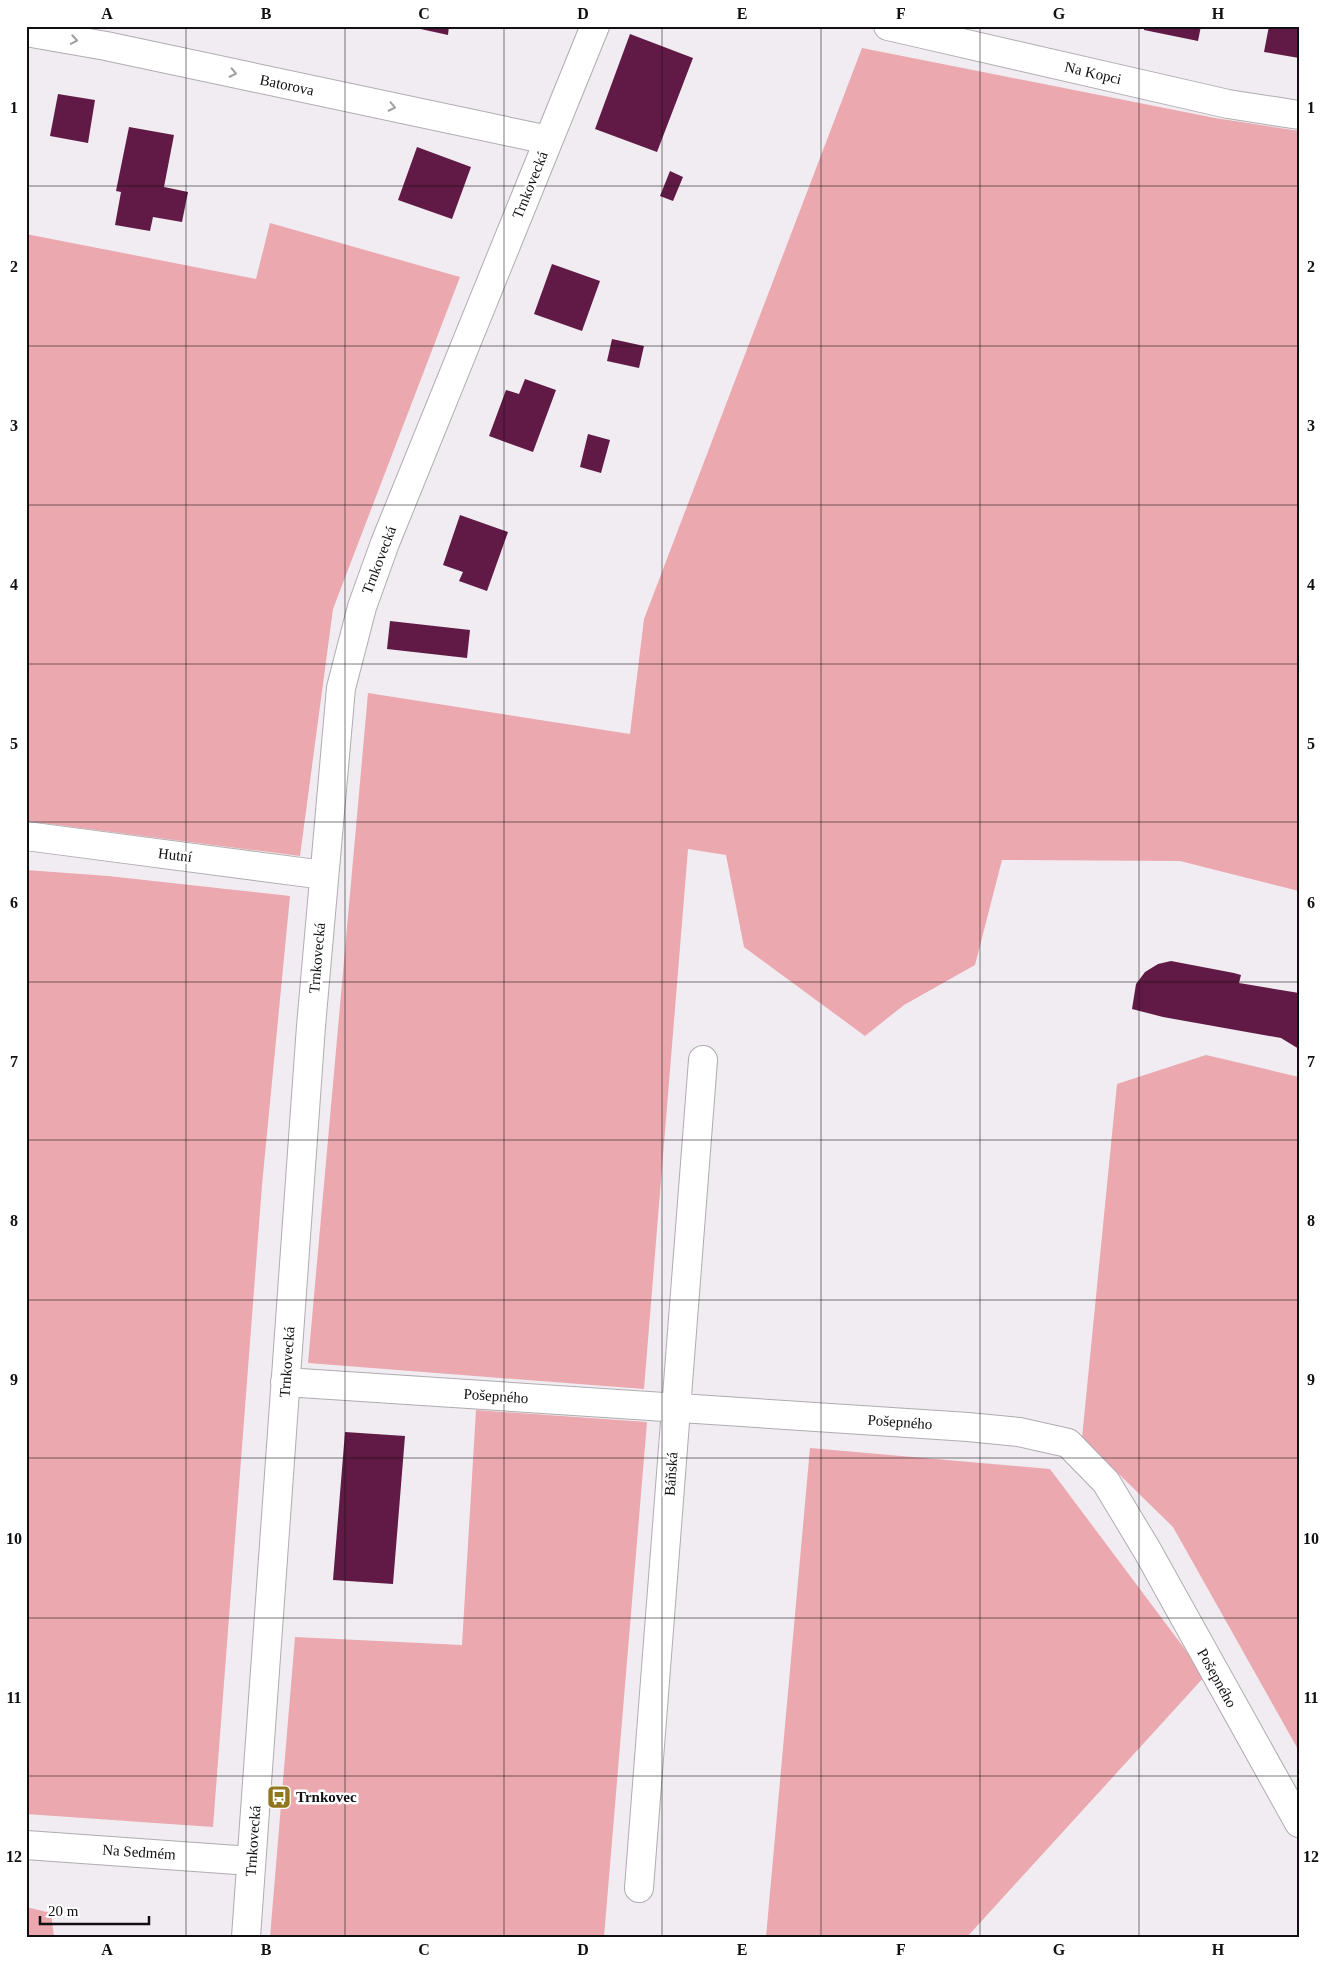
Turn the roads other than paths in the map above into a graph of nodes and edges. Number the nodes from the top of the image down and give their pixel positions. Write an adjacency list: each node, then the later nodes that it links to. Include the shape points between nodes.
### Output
1 (596, 26): 5 (street, Trnkovecká)
2 (888, 26): 4 (street, Na Kopci, via 1228,104)
3 (26, 32): 5 (street, Batorova, one-way to 5)
4 (1299, 115)
5 (548, 140): 7 (street, Trnkovecká, via 362,607 341,688)
6 (26, 836): 7 (street, Hutní)
7 (324, 874): 9 (street, Trnkovecká)
8 (702, 1060): 10 (street, Báňská)
9 (285, 1382): 10 (street, Pošepného); 13 (street, Trnkovecká)
10 (676, 1407): 11 (street, Pošepného, via 968,1426 1068,1443 1106,1482); 14 (street, Báňská)
11 (1299, 1823)
12 (26, 1845): 13 (street, Na Sedmém)
13 (251, 1861): 15 (street, Trnkovecká)
14 (639, 1888)
15 (246, 1937)

